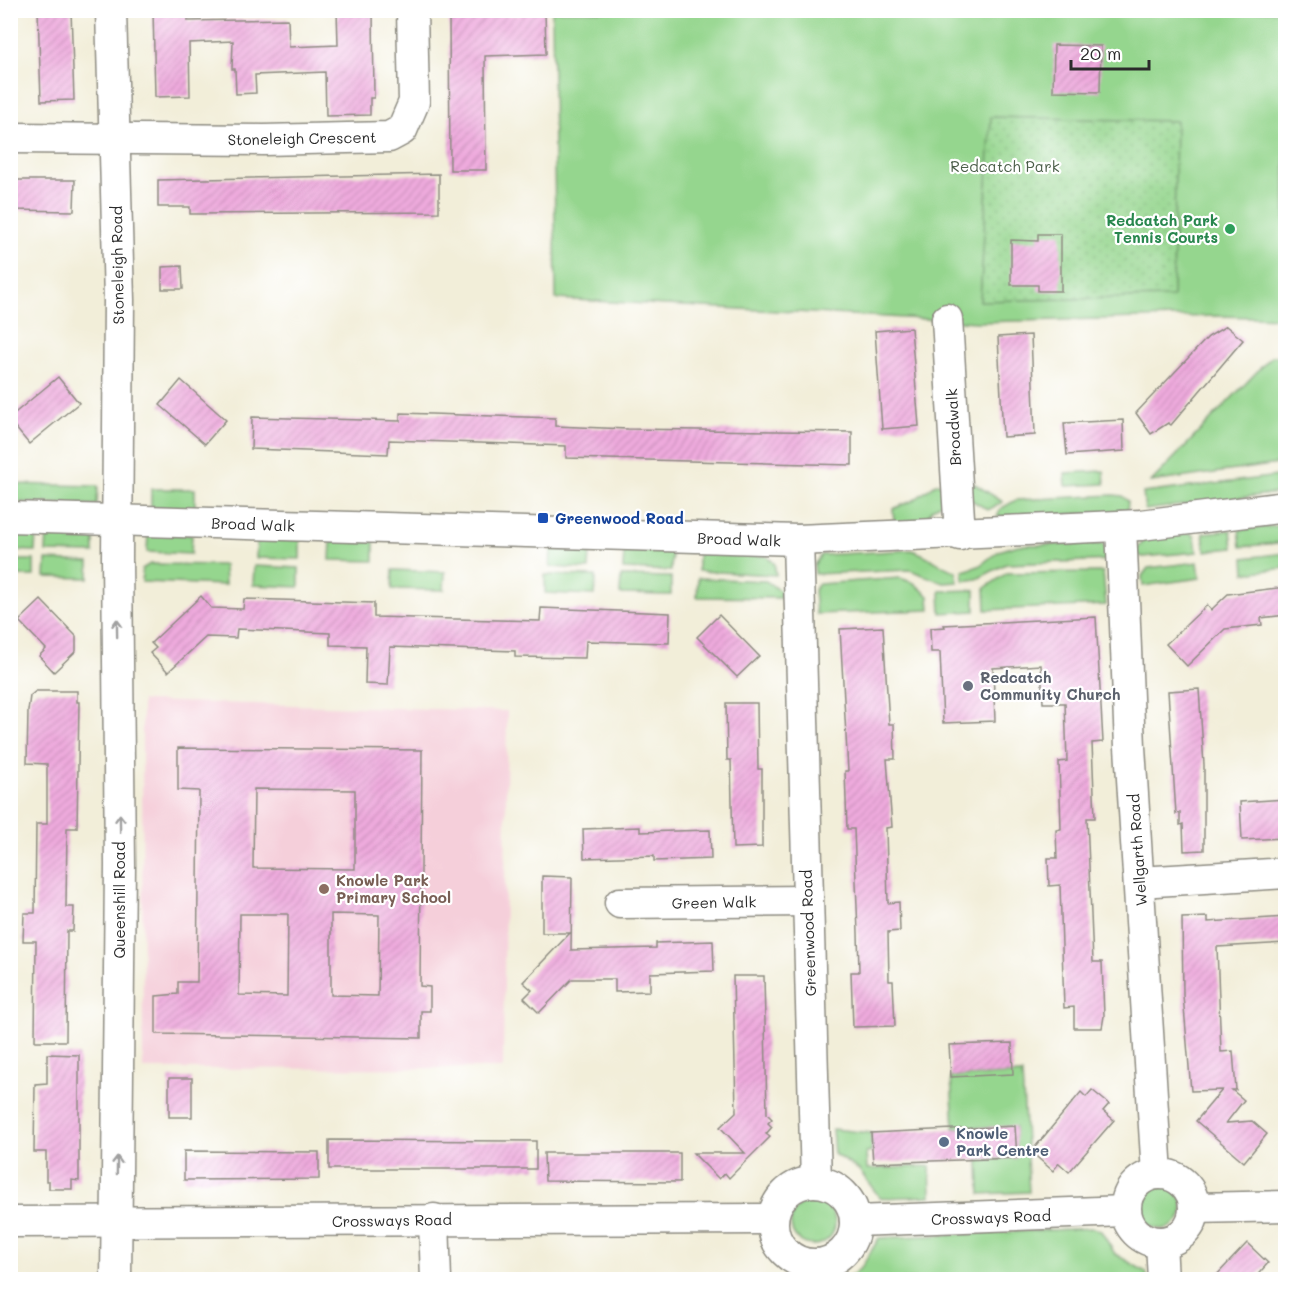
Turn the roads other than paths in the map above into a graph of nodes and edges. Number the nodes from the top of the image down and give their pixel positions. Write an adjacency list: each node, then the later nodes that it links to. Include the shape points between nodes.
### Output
1 (111, 10): 4 (street, Stoneleigh Road)
2 (412, 10): 4 (street, Stoneleigh Crescent, via 414,102 402,130 389,137)
3 (10, 138): 4 (street, Stoneleigh Crescent)
4 (114, 139): 8 (street, Stoneleigh Road, via 119,300)
5 (947, 319): 10 (street, Broadwalk)
6 (1286, 507): 9 (street, Broad Walk)
7 (10, 517): 8 (street, Broad Walk)
8 (117, 520): 11 (street, Broad Walk); 25 (street, Queenshill Road, one-way to 8, via 120,865)
9 (1120, 526): 10 (street, Broad Walk); 13 (street, Wellgarth Road)
10 (960, 535): 11 (street, Broad Walk)
11 (798, 540): 14 (street, Greenwood Road)
12 (1286, 873): 13 (street)
13 (1139, 882): 16 (street, Wellgarth Road)
14 (807, 901): 15 (street, Green Walk); 17 (street, Greenwood Road)
15 (620, 903)
16 (1157, 1174): 19 (street, via 1178,1179 1192,1197); 20 (street, via 1138,1182 1131,1190)
17 (816, 1182): 22 (street, via 792,1188 776,1207); 23 (street, via 831,1185 843,1194)
18 (1286, 1206): 19 (street)
19 (1194, 1208): 26 (street, via 1188,1228 1180,1236)
20 (1126, 1211): 23 (street, Crossways Road); 26 (street, via 1137,1233)
21 (434, 1219): 22 (street, Crossways Road); 25 (street, Crossways Road); 29 (street)
22 (773, 1219): 27 (street, via 775,1236 784,1252)
23 (855, 1221): 27 (street, via 849,1246)
24 (10, 1222): 25 (street, Crossways Road)
25 (116, 1223): 28 (street, Queenshill Road)
26 (1161, 1242): 30 (street)
27 (815, 1272)
28 (116, 1280)
29 (436, 1280)
30 (1163, 1280)

